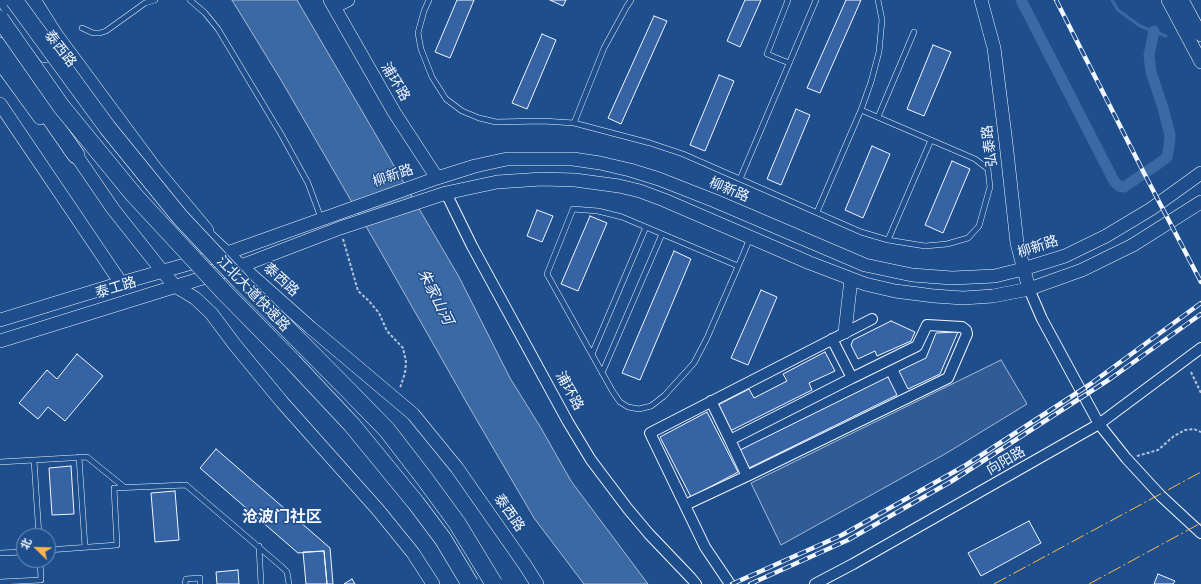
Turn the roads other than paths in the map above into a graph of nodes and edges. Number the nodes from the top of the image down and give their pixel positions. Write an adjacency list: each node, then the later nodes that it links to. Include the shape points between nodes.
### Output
1 (2, 0): 38 (main road, 泰西路, via 118,152 168,202)
2 (14, 0): 84 (highway, 江北大道快速路, bridge, via 107,127 180,217 240,282 387,430 457,523)
3 (32, 0): 38 (highway, via 54,35 154,170)
4 (155, 0): 17 (lane, via 145,3 106,31 94,33)
5 (190, 0): 36 (lane, via 218,29 308,183)
6 (348, 0): 15 (main road)
7 (429, 0): 27 (lane, via 418,33 432,77 446,99 462,111 496,122)
8 (631, 0): 27 (lane, via 604,48)
9 (788, 0): 23 (lane, via 766,54)
10 (816, 0): 23 (lane)
11 (878, 0): 25 (lane, via 882,20 879,52 872,82)
12 (981, 0): 45 (main road, 弘泰路, via 994,48 1017,243)
13 (1168, 0): 21 (main road)
14 (1182, 0): 19 (main road)
15 (332, 4): 31 (main road, 浦环路, via 375,81)
16 (0, 19): 83 (highway, 江北大道快速路, bridge, via 61,106 134,195 352,425 443,539)
17 (82, 28)
18 (914, 32): 26 (lane)
19 (1201, 36)
20 (0, 46): 29 (highway)
21 (1201, 62)
22 (0, 63): 29 (main road, via 54,136)
23 (789, 63): 32 (lane)
24 (0, 104): 48 (main road)
25 (861, 110): 26 (lane); 35 (lane)
26 (878, 117): 28 (lane)
27 (574, 123): 32 (lane, via 683,154)
28 (931, 140): 41 (lane); 41 (lane, via 975,160 988,169 990,187 979,226 968,238 947,244 925,246)
29 (76, 156): 46 (main road, via 113,209)
30 (1201, 173): 45 (main road, 柳新路, via 1151,209 1106,236 1065,256)
31 (437, 178): 36 (main road, 柳新路); 45 (main road, 柳新路, via 475,166 507,160 573,160 600,163 659,179 865,265 952,278 996,276)
32 (740, 179): 35 (lane)
33 (446, 193): 40 (main road, via 497,182 542,179 595,182 619,186 664,200); 43 (main road, via 340,228); 86 (street, 浦环路, via 472,246 591,460 649,534)
34 (1201, 202): 50 (main road, via 1133,245 1082,270)
35 (818, 212): 41 (lane, via 861,232)
36 (321, 218): 42 (main road, 柳新路)
37 (646, 227): 39 (lane); 57 (lane); 57 (lane, via 622,217 573,209 547,274)
38 (205, 231): 42 (main road, 泰西路)
39 (662, 234): 44 (lane); 58 (lane)
40 (750, 237): 44 (lane); 47 (main road)
41 (888, 240)
42 (227, 252): 43 (main road, 泰西路); 46 (main road, 泰工路)
43 (241, 266): 49 (main road, 泰工路); 85 (main road, 泰西路, via 413,414 457,468)
44 (738, 266): 58 (lane, via 694,363 664,396 651,406 639,409 628,407 620,402)
45 (1023, 269): 50 (main road, 弘泰路)
46 (163, 272): 48 (main road, 泰工路); 49 (main road)
47 (852, 279): 50 (main road, via 895,291 963,298 993,296); 53 (main road)
48 (122, 283): 49 (main road); 52 (main road, 泰工路)
49 (175, 286): 55 (main road, 泰工路); 82 (main road, via 195,298 211,313 282,402 379,511)
50 (1029, 289): 61 (street, via 1042,319)
51 (872, 318): 53 (street)
52 (0, 320)
53 (845, 332): 54 (street)
54 (832, 339): 59 (street); 60 (street)
55 (0, 341)
56 (1201, 348): 61 (street, 向阳路)
57 (592, 354): 58 (lane)
58 (602, 373)
59 (852, 378): 62 (street); 66 (street, via 917,346 927,325 962,327 966,330 967,334 948,378)
60 (711, 402): 62 (street); 68 (street, via 650,433)
61 (1099, 424): 70 (street, via 1160,496); 88 (street, 向阳路)
62 (730, 440): 66 (street)
63 (79, 457): 64 (lane); 67 (lane, via 87,456); 72 (lane)
64 (34, 460): 65 (lane); 69 (lane)
65 (0, 462)
66 (747, 476): 68 (street)
67 (124, 487): 71 (lane, via 186,485); 72 (lane, via 114,488 117,545)
68 (685, 505): 87 (street, via 705,547)
69 (38, 528)
70 (1201, 533)
71 (259, 546): 80 (lane); 81 (lane, via 287,572)
72 (85, 547): 73 (lane)
73 (56, 549)
74 (16, 552): 75 (lane)
75 (0, 553)
76 (40, 568): 77 (lane, via 41,580)
77 (0, 582)
78 (185, 584): 79 (lane, via 186,579 200,578)
79 (200, 584)
80 (261, 584)
81 (289, 584)
82 (433, 584)
83 (470, 584)
84 (494, 584)
85 (537, 584)
86 (696, 584)
87 (730, 584)
88 (816, 584)

